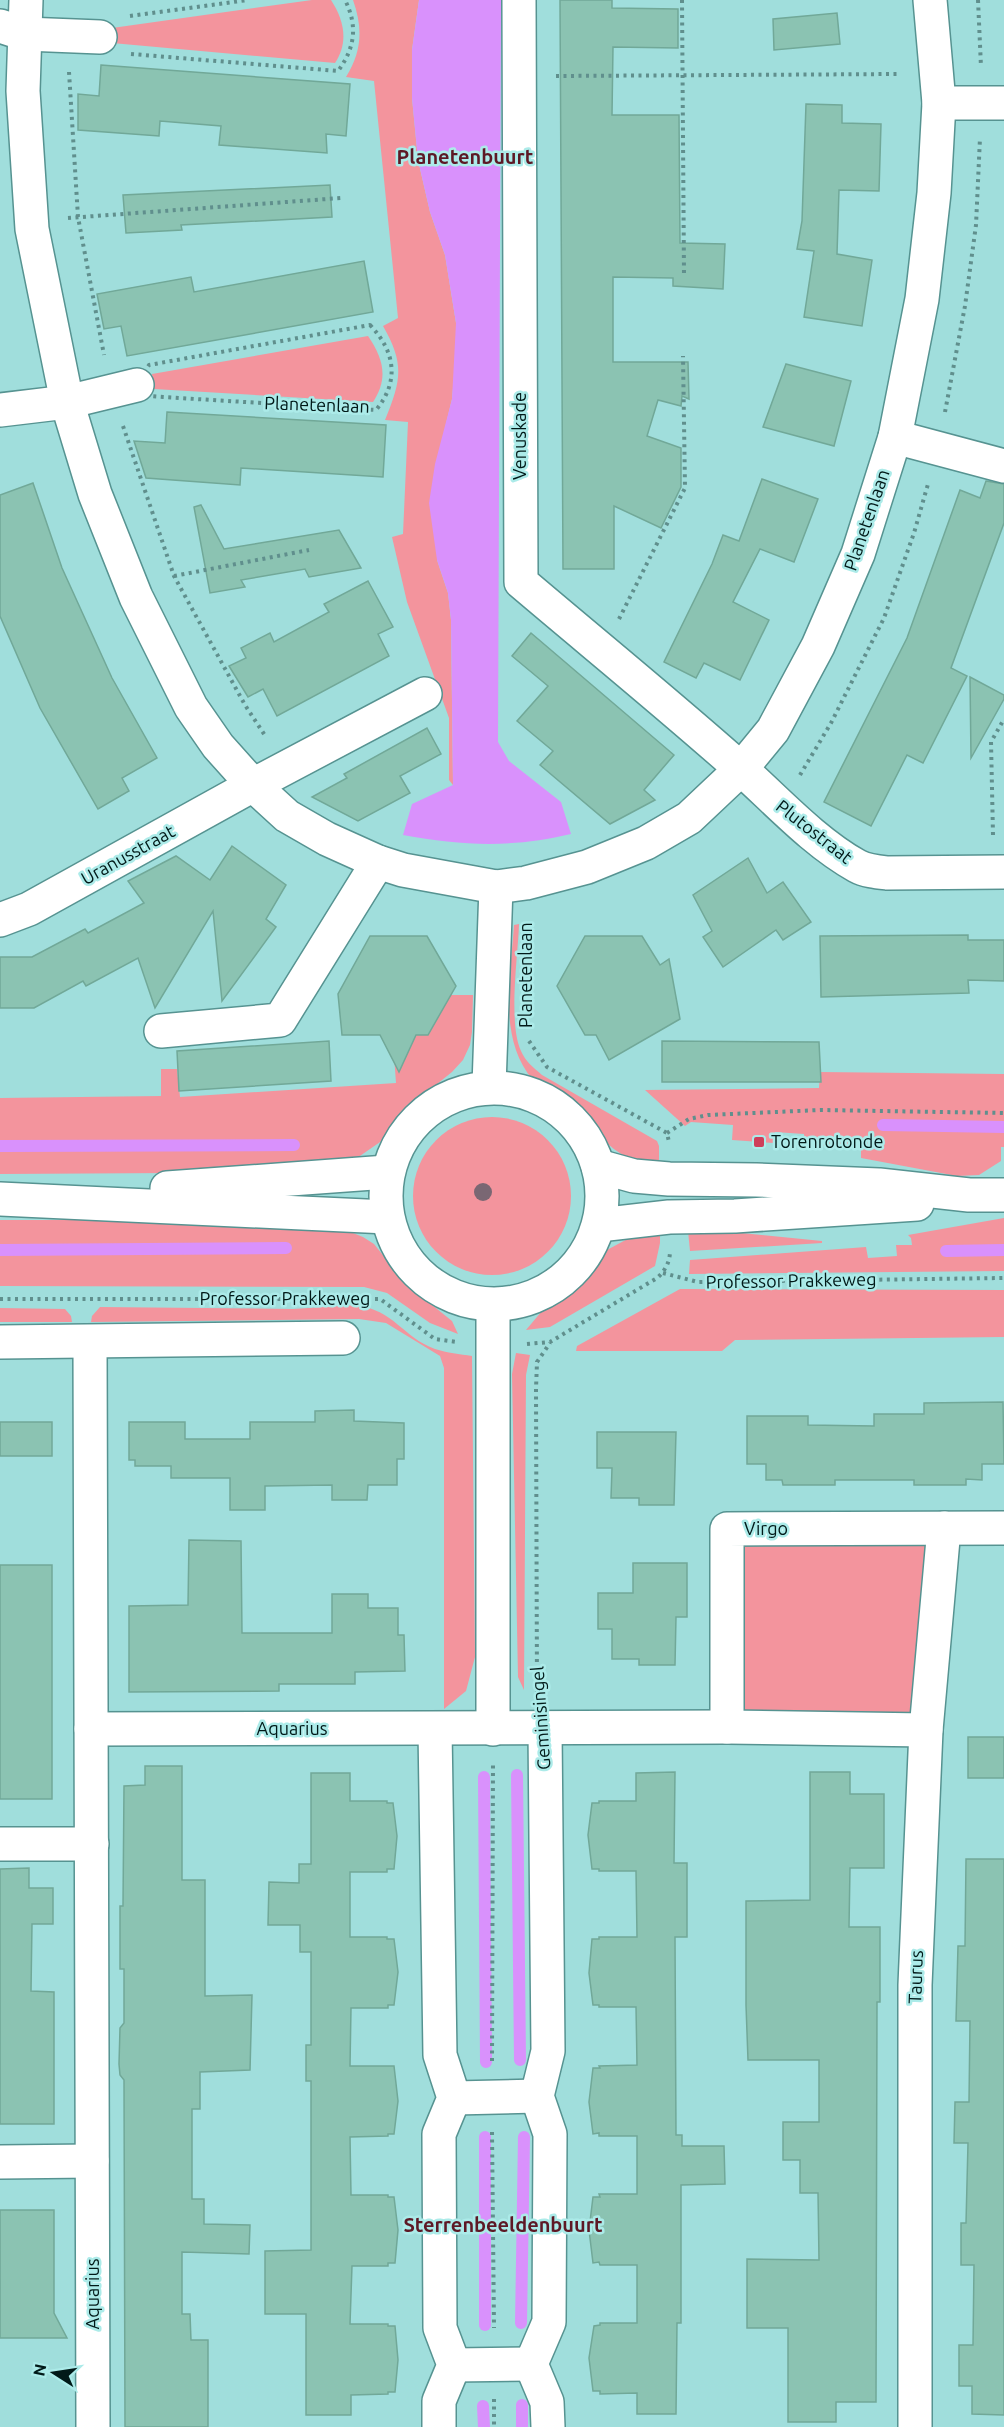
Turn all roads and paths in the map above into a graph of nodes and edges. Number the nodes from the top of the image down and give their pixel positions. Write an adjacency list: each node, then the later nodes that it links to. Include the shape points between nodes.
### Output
1 (26, 0): 7 (street, Planetenlaan)
2 (248, 0): 8 (path, via 112,19)
3 (345, 0): 8 (path, via 353,31 350,55 338,71 109,52)
4 (519, 0): 10 (street, Venuskade)
5 (682, 0): 9 (path)
6 (930, 0): 11 (street, Planetenlaan)
7 (12, 30): 8 (street); 14 (street, Planetenlaan, via 23,91)
8 (100, 37)
9 (682, 75): 10 (path); 11 (path); 15 (path)
10 (519, 77): 24 (street, Venuskade, via 521,582)
11 (938, 88): 12 (street); 20 (street, Planetenlaan, via 934,193 922,299)
12 (1004, 103)
13 (341, 198): 14 (path)
14 (32, 221): 18 (street, Planetenlaan)
15 (684, 274)
16 (683, 356): 24 (path, via 685,488)
17 (137, 385): 17 (path, Planetenlaan, via 149,365 370,325 388,353 392,376 387,396 376,410 150,396); 18 (street)
18 (67, 402): 19 (street); 28 (street, Planetenlaan, via 95,494 136,597 191,707 218,746)
19 (0, 410)
20 (895, 437): 21 (street); 27 (street, Planetenlaan, via 858,554 818,646 773,730)
21 (1004, 466)
22 (309, 550): 23 (path)
23 (174, 576)
24 (602, 652): 27 (street, Venuskade)
25 (425, 694): 28 (street)
26 (1004, 719): 30 (path, via 991,742)
27 (741, 769): 30 (street, Plutostraat, via 780,806 858,866 888,873); 31 (street, Planetenlaan, via 689,818 646,843 587,867)
28 (253, 785): 29 (street, Planetenlaan, via 287,816); 32 (street, Uranusstraat, via 29,909)
29 (378, 862): 31 (street, Planetenlaan); 33 (street, via 280,1020)
30 (999, 872)
31 (496, 887): 35 (street, Planetenlaan)
32 (0, 920)
33 (161, 1031)
34 (525, 1035): 36 (path, Planetenlaan, via 547,1066 667,1133 689,1119 708,1115 820,1110)
35 (489, 1086): 37 (street, via 531,1093 562,1110 586,1138); 38 (street, via 460,1093 430,1107 401,1137)
36 (1004, 1113)
37 (598, 1166): 39 (street, via 634,1176 669,1179 879,1185); 43 (street)
38 (387, 1172): 41 (street); 42 (street)
39 (969, 1195): 40 (street); 43 (street, via 904,1207 669,1217)
40 (1004, 1195)
41 (14, 1199): 42 (street)
42 (387, 1217): 46 (street, via 401,1252 418,1275 446,1295 471,1305)
43 (599, 1225): 46 (street, via 586,1254 562,1284 531,1299)
44 (1004, 1278): 50 (path, Professor Prakkeweg, via 698,1282 663,1273)
45 (0, 1299): 51 (path, Professor Prakkeweg, via 380,1299 435,1339)
46 (493, 1306): 51 (street)
47 (343, 1338): 49 (street)
48 (0, 1342): 49 (street)
49 (90, 1342): 55 (street, Aquarius)
50 (550, 1342): 51 (path, Professor Prakkeweg); 58 (path, Geminisingel, via 537,1362 536,1389 537,1701)
51 (492, 1343): 57 (street)
52 (944, 1528): 53 (street, Virgo); 54 (street, Virgo, via 727,1529); 59 (street, Taurus)
53 (1004, 1528)
54 (727, 1727): 58 (street); 59 (street)
55 (91, 1729): 56 (street, Aquarius); 61 (street, Aquarius)
56 (435, 1729): 57 (street, Aquarius); 63 (street, via 440,2055)
57 (493, 1729): 58 (street)
58 (545, 1729): 62 (street, Geminisingel, via 548,2051)
59 (926, 1730): 71 (street, Taurus, via 915,1985)
60 (0, 1844): 61 (street)
61 (92, 1844): 64 (street, Aquarius)
62 (537, 2096): 63 (street); 66 (street, via 550,2134 549,2322)
63 (454, 2098): 67 (street, via 439,2134 440,2328)
64 (92, 2161): 65 (street); 68 (street, Aquarius)
65 (0, 2162)
66 (531, 2364): 67 (street); 70 (street, via 548,2402)
67 (454, 2365): 69 (street, via 439,2402)
68 (93, 2427)
69 (439, 2427)
70 (548, 2427)
71 (915, 2427)

